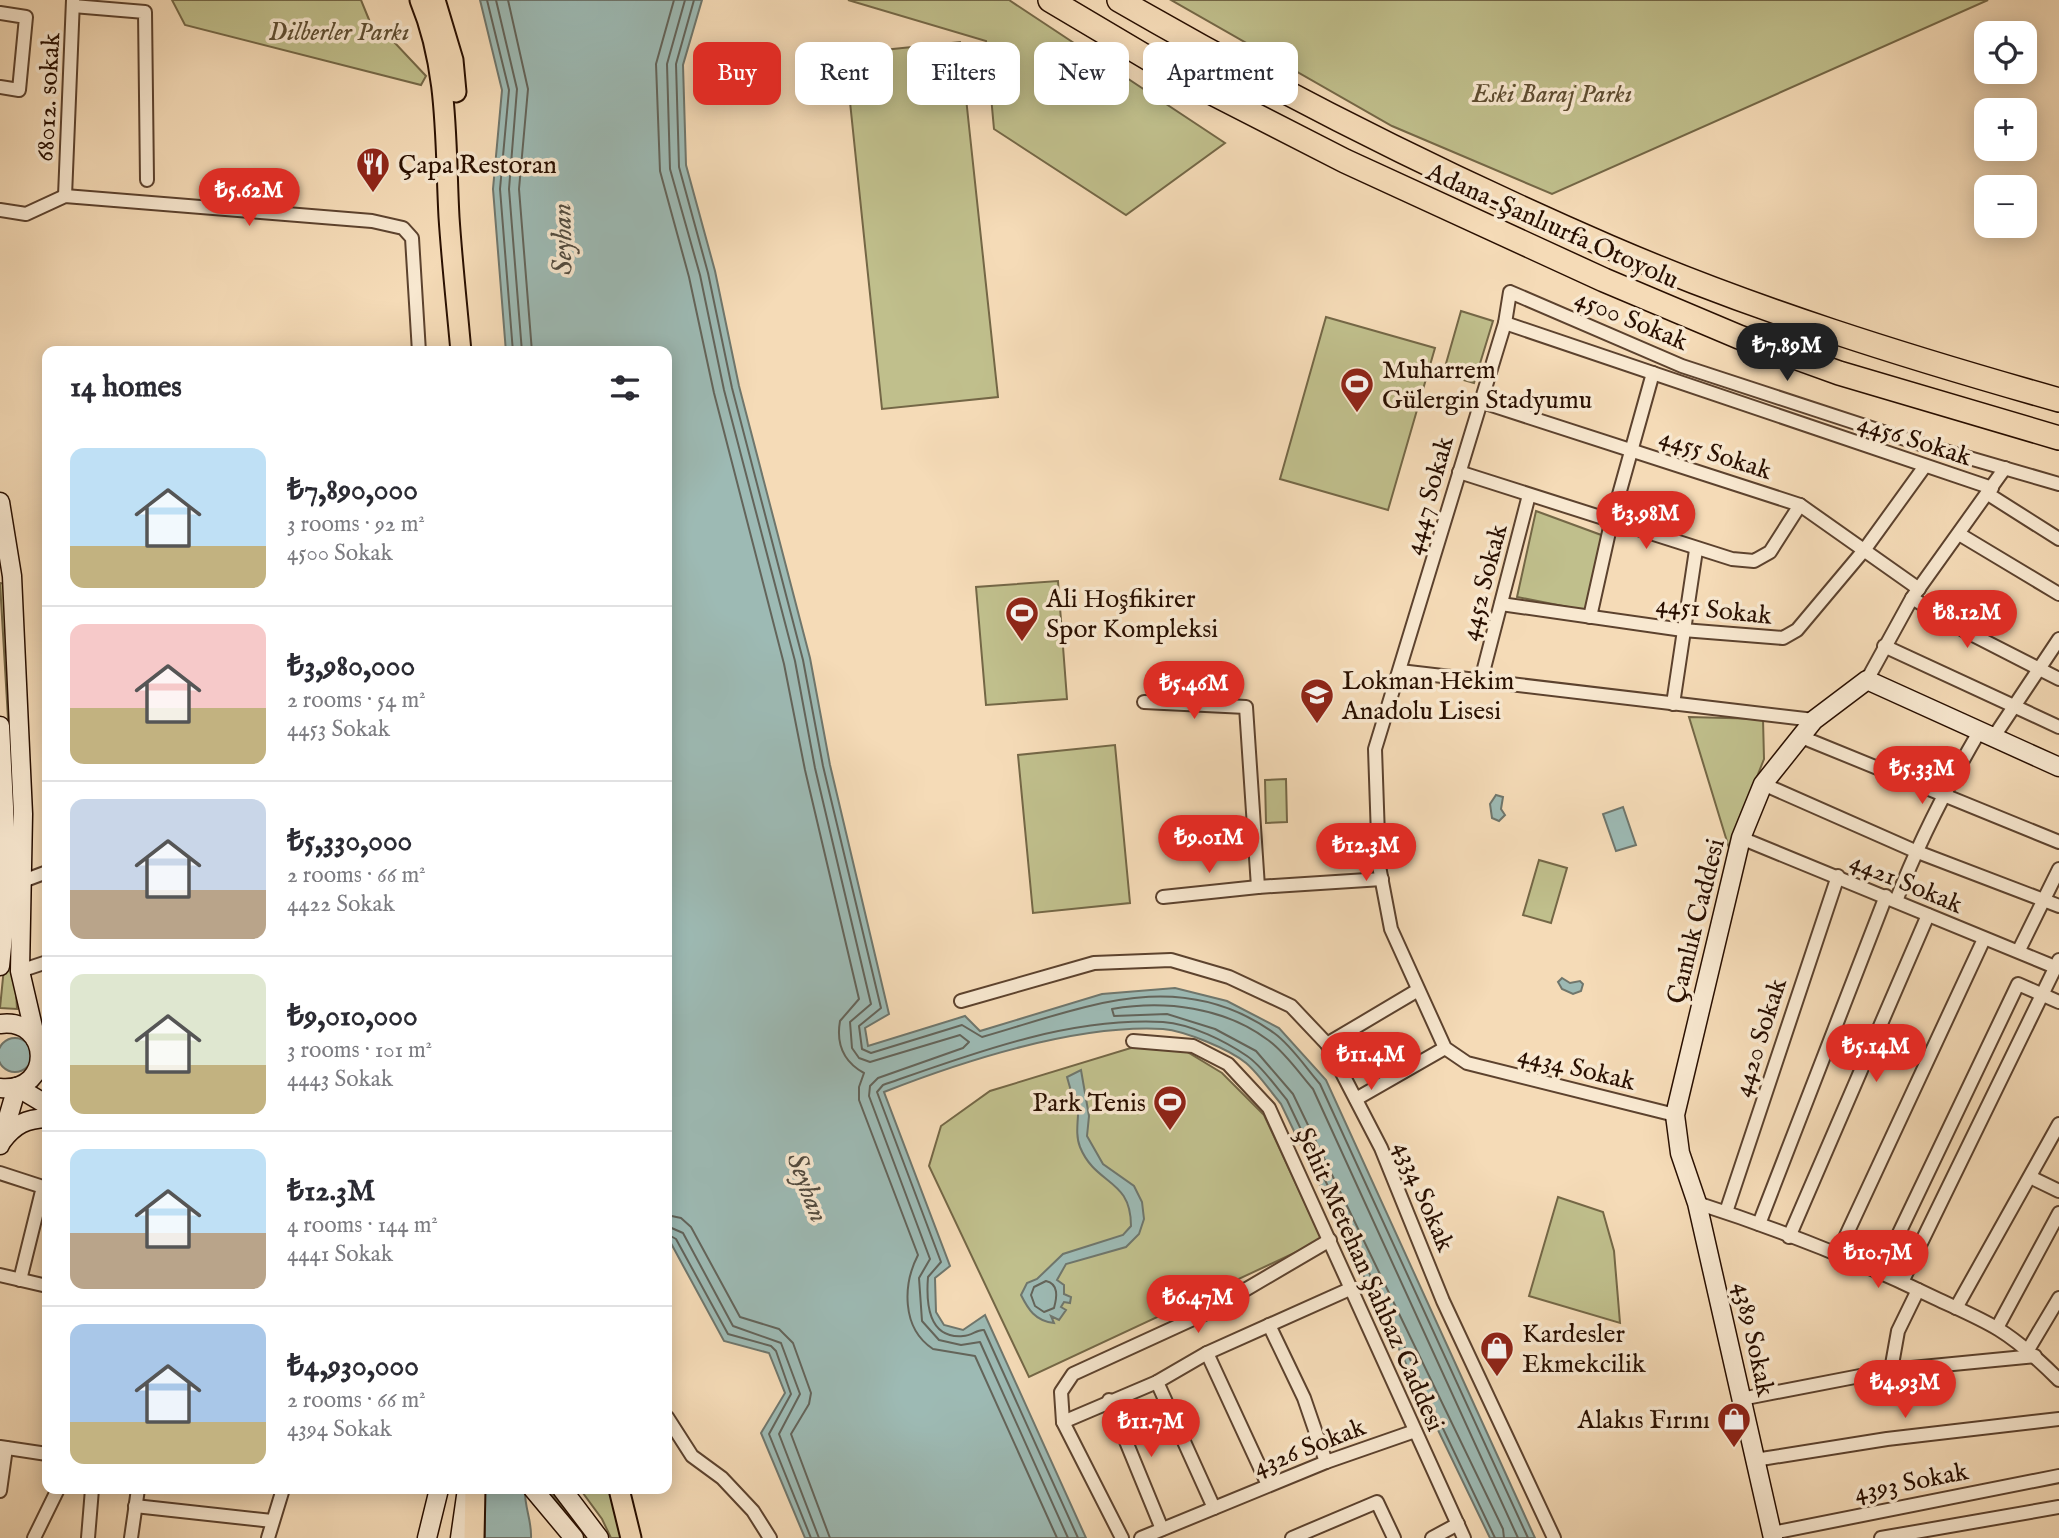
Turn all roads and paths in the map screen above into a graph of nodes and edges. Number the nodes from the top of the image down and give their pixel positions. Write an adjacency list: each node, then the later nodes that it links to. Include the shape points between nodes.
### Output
1 (420, 0): 14 (main road, via 440,64 445,104)
2 (435, 0): 15 (main road, via 453,60)
3 (1050, 0): 19 (highway, Adana-Şanlıurfa Otoyolu, via 1173,73 1357,167 1604,280 1839,373)
4 (1119, 0): 17 (highway, Adana-Şanlıurfa Otoyolu, via 1355,130 1611,247 1847,336)
5 (74, 3): 8 (street, via 145,12); 9 (street, 68012. sokak)
6 (0, 13): 7 (street, via 26,17 19,90)
7 (0, 87)
8 (147, 180)
9 (65, 196): 10 (street, via 26,214); 13 (street, via 372,221 403,228 412,239)
10 (0, 210)
11 (1510, 292): 12 (street, 4447 Sokak); 22 (street, 4500 Sokak, via 1682,366)
12 (1505, 323): 16 (street, 4456 Sokak); 18 (street, 4447 Sokak)
13 (419, 346)
14 (460, 346)
15 (472, 346)
16 (1653, 373): 20 (street); 21 (street, 4456 Sokak)
17 (2059, 400)
18 (1479, 401): 20 (street, 4455 Sokak); 23 (street, 4447 Sokak)
19 (2059, 438)
20 (1633, 450): 28 (street, 4455 Sokak); 29 (street)
21 (1925, 466): 25 (street, 4456 Sokak); 32 (street, 4451 Sokak)
22 (2005, 468): 24 (street, 4500 Sokak); 25 (street, Çamlık Caddesi)
23 (1459, 472): 26 (street); 43 (street, 4447 Sokak)
24 (2059, 484)
25 (1990, 491): 30 (street, Çamlık Caddesi); 31 (street, 4456 Sokak)
26 (1529, 495): 29 (street); 37 (street, 4452 Sokak)
27 (0, 502): 34 (main road)
28 (1800, 505): 32 (street, 4455 Sokak); 33 (street, via 1770,552 1754,561)
29 (1611, 523): 33 (street); 38 (street)
30 (1959, 534): 35 (street, Çamlık Caddesi); 36 (street)
31 (2059, 539)
32 (1865, 549): 35 (street, 4455 Sokak); 39 (street, 4451 Sokak, via 1797,630 1783,638)
33 (1696, 550): 39 (street)
34 (6, 576): 66 (main road, via 23,814)
35 (1916, 594): 41 (street, Çamlık Caddesi); 42 (street, 4455 Sokak, via 1965,631)
36 (2059, 594)
37 (1501, 604): 38 (street, 4451 Sokak); 45 (street, 4452 Sokak)
38 (1590, 617): 39 (street, 4451 Sokak)
39 (1683, 630): 48 (street)
40 (2059, 639): 42 (street)
41 (1884, 646): 46 (street, Çamlık Caddesi); 49 (street)
42 (2040, 668): 44 (street, 4455 Sokak); 49 (street)
43 (1400, 671): 45 (street); 65 (street, 4447 Sokak, via 1375,749)
44 (2059, 679)
45 (1481, 680): 48 (street)
46 (1867, 680): 50 (main road, Çamlık Caddesi); 53 (main road)
47 (1144, 702): 67 (street, via 1246,707)
48 (1673, 704): 50 (street)
49 (2015, 705): 52 (street); 53 (street)
50 (1814, 720): 54 (main road, Çamlık Caddesi)
51 (0, 726): 58 (main road)
52 (2059, 727)
53 (1986, 735): 55 (main road); 57 (street)
54 (1799, 736): 56 (main road, Çamlık Caddesi); 57 (street)
55 (2059, 767)
56 (1763, 784): 59 (main road, Çamlık Caddesi); 61 (street)
57 (1942, 796): 60 (street); 61 (street)
58 (4, 836): 66 (main road)
59 (1741, 838): 64 (street, 4421 Sokak); 91 (main road, Çamlık Caddesi)
60 (2059, 842)
61 (1915, 851): 69 (street); 70 (street)
62 (2059, 869): 70 (street)
63 (42, 874): 66 (street)
64 (1838, 876): 69 (street, 4421 Sokak); 102 (street, 4420 Sokak)
65 (1382, 879): 67 (street); 79 (street, 4447 Sokak, via 1391,929)
66 (15, 884): 75 (main road); 78 (main road)
67 (1258, 887): 68 (street)
68 (1163, 897)
69 (1891, 898): 72 (street, 4421 Sokak); 104 (street)
70 (2045, 898): 71 (street); 74 (street)
71 (2059, 906)
72 (1928, 915): 73 (street, 4421 Sokak); 105 (street)
73 (1984, 939): 74 (street, 4421 Sokak); 107 (street)
74 (2019, 950): 77 (street, 4421 Sokak)
75 (1, 955)
76 (42, 964): 78 (street)
77 (2057, 964): 80 (street)
78 (20, 971): 86 (main road)
79 (1418, 990): 85 (street); 87 (street, 4447 Sokak)
80 (2042, 995): 82 (street); 108 (street, via 2018,984); 111 (street)
81 (961, 1002): 85 (street, 4334 Sokak, via 1094,963 1171,960 1229,977 1291,1006)
82 (2059, 1002)
83 (0, 1024): 86 (main road, via 19,1025)
84 (1133, 1041): 106 (street, Şehit Metehan Şahbaz Caddesi, via 1193,1046 1228,1064 1269,1108)
85 (1327, 1044): 89 (street, 4334 Sokak)
86 (42, 1046): 88 (main road, via 36,1073)
87 (1445, 1048): 89 (street); 91 (street, 4434 Sokak, via 1467,1063)
88 (8, 1088): 90 (main road); 94 (main road)
89 (1356, 1099): 171 (street, 4334 Sokak)
90 (42, 1103)
91 (1675, 1115): 95 (main road, Çamlık Caddesi)
92 (42, 1118): 94 (main road, via 26,1120)
93 (2059, 1124): 97 (street)
94 (0, 1145)
95 (1680, 1153): 101 (main road, 4389 Sokak)
96 (0, 1173): 98 (street)
97 (2030, 1177): 100 (street); 116 (street)
98 (42, 1187)
99 (42, 1191): 110 (street)
100 (2059, 1191)
101 (1697, 1203): 102 (street); 124 (main road, 4389 Sokak)
102 (1726, 1212): 104 (street)
103 (2059, 1213): 118 (street)
104 (1759, 1224): 105 (street)
105 (1790, 1237): 107 (street)
106 (1330, 1240): 113 (street, Şehit Metehan Şahbaz Caddesi); 127 (street, via 1204,1314 1073,1374 1062,1392)
107 (1837, 1255): 108 (street)
108 (1880, 1273): 111 (street)
109 (0, 1275): 110 (street)
110 (20, 1280): 112 (street)
111 (1902, 1282): 114 (street)
112 (42, 1285)
113 (1352, 1288): 117 (street); 129 (street, Şehit Metehan Şahbaz Caddesi)
114 (1918, 1290): 116 (street); 121 (street, via 1898,1331)
115 (2059, 1298): 120 (street)
116 (1956, 1308): 118 (street)
117 (1269, 1325): 119 (street); 133 (street, via 1304,1398)
118 (1997, 1328): 120 (street)
119 (1207, 1353): 123 (street); 135 (street)
120 (2031, 1353): 121 (street); 122 (street)
121 (1891, 1370): 124 (street)
122 (2059, 1380)
123 (1157, 1382): 125 (street); 149 (street)
124 (1741, 1399): 132 (main road, 4389 Sokak)
125 (1109, 1400): 127 (street); 152 (street)
126 (2059, 1419): 132 (street)
127 (1063, 1422): 165 (street)
128 (672, 1425): 164 (street, via 692,1456 722,1478)
129 (1415, 1431): 133 (street, 4326 Sokak); 151 (street, Şehit Metehan Şahbaz Caddesi)
130 (3, 1448): 131 (street); 136 (street)
131 (42, 1453)
132 (1755, 1460): 153 (main road, 4389 Sokak)
133 (1326, 1462): 135 (street, 4326 Sokak)
134 (2059, 1476): 153 (street, 4393 Sokak)
135 (1268, 1485): 149 (street, 4326 Sokak)
136 (0, 1491)
137 (56, 1494): 154 (street)
138 (92, 1494): 155 (street)
139 (137, 1494): 147 (street)
140 (281, 1494): 150 (street)
141 (438, 1494): 158 (main road)
142 (466, 1494): 159 (main road)
143 (475, 1494): 160 (main road)
144 (537, 1494): 161 (main road)
145 (566, 1494): 162 (main road)
146 (620, 1494): 163 (main road)
147 (135, 1506): 150 (street); 156 (street)
148 (2059, 1507): 172 (street)
149 (1214, 1508): 152 (street, 4326 Sokak)
150 (272, 1521): 157 (street)
151 (1458, 1524): 169 (street); 170 (street, Şehit Metehan Şahbaz Caddesi)
152 (1162, 1530): 166 (street, 4326 Sokak)
153 (1773, 1536)
154 (34, 1538)
155 (88, 1538)
156 (131, 1538)
157 (268, 1538)
158 (427, 1538)
159 (460, 1538)
160 (474, 1538)
161 (574, 1538)
162 (598, 1538)
163 (631, 1538)
164 (770, 1538)
165 (1122, 1538)
166 (1141, 1538)
167 (1292, 1538): 168 (street, via 1377,1502)
168 (1394, 1538)
169 (1432, 1538)
170 (1464, 1538)
171 (1554, 1538)
172 (1881, 1538)

